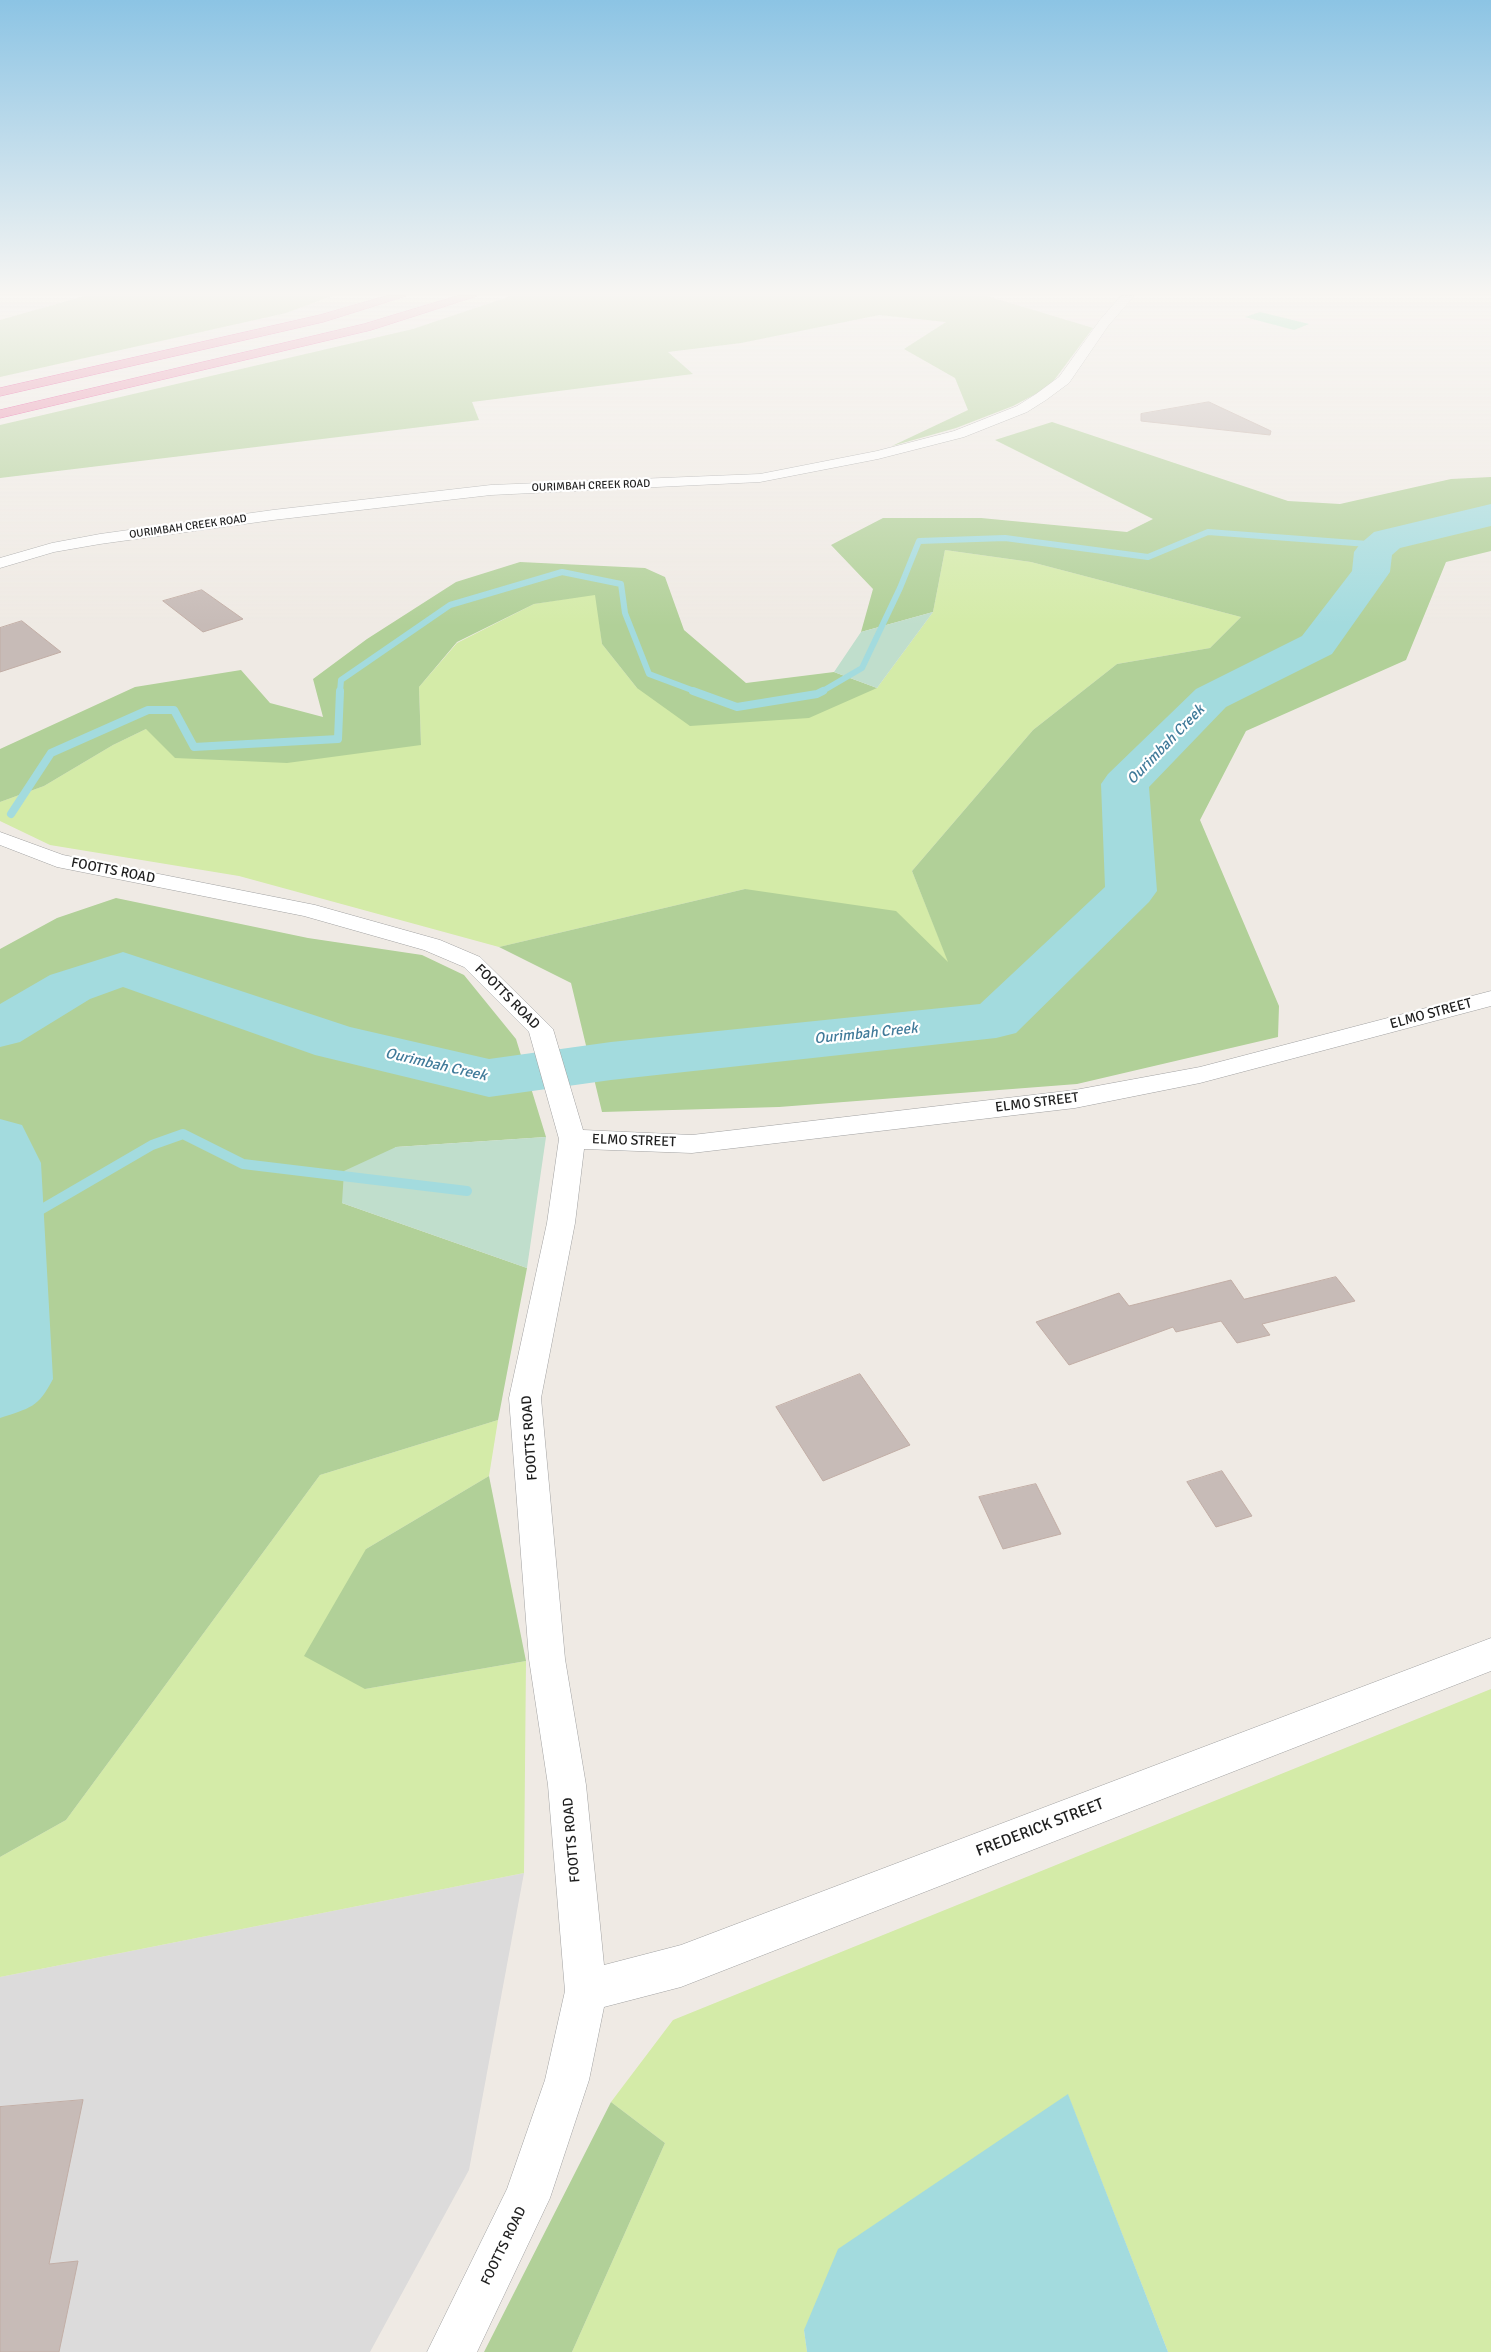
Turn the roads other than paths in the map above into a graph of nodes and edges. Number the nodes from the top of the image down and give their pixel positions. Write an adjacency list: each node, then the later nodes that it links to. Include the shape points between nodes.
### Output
1 (35, 406): 3 (highway)
2 (1028, 406): 4 (street, OURIMBAH CREEK ROAD, via 959,434 872,457 788,474 733,480 510,489 430,496 100,539)
3 (0, 414)
4 (0, 563)
5 (0, 838): 7 (street, FOOTTS ROAD, via 57,860 307,910 432,945 472,962 541,1029)
6 (1491, 998): 7 (street, ELMO STREET, via 1200,1075 1075,1099 692,1144)
7 (569, 1127): 9 (street, FOOTTS ROAD, via 561,1223 525,1398 547,1659 567,1785)
8 (1491, 1654): 9 (street, FREDERICK STREET, via 681,1966)
9 (586, 1991): 10 (street, FOOTTS ROAD, via 567,2080 527,2198)
10 (451, 2352)

